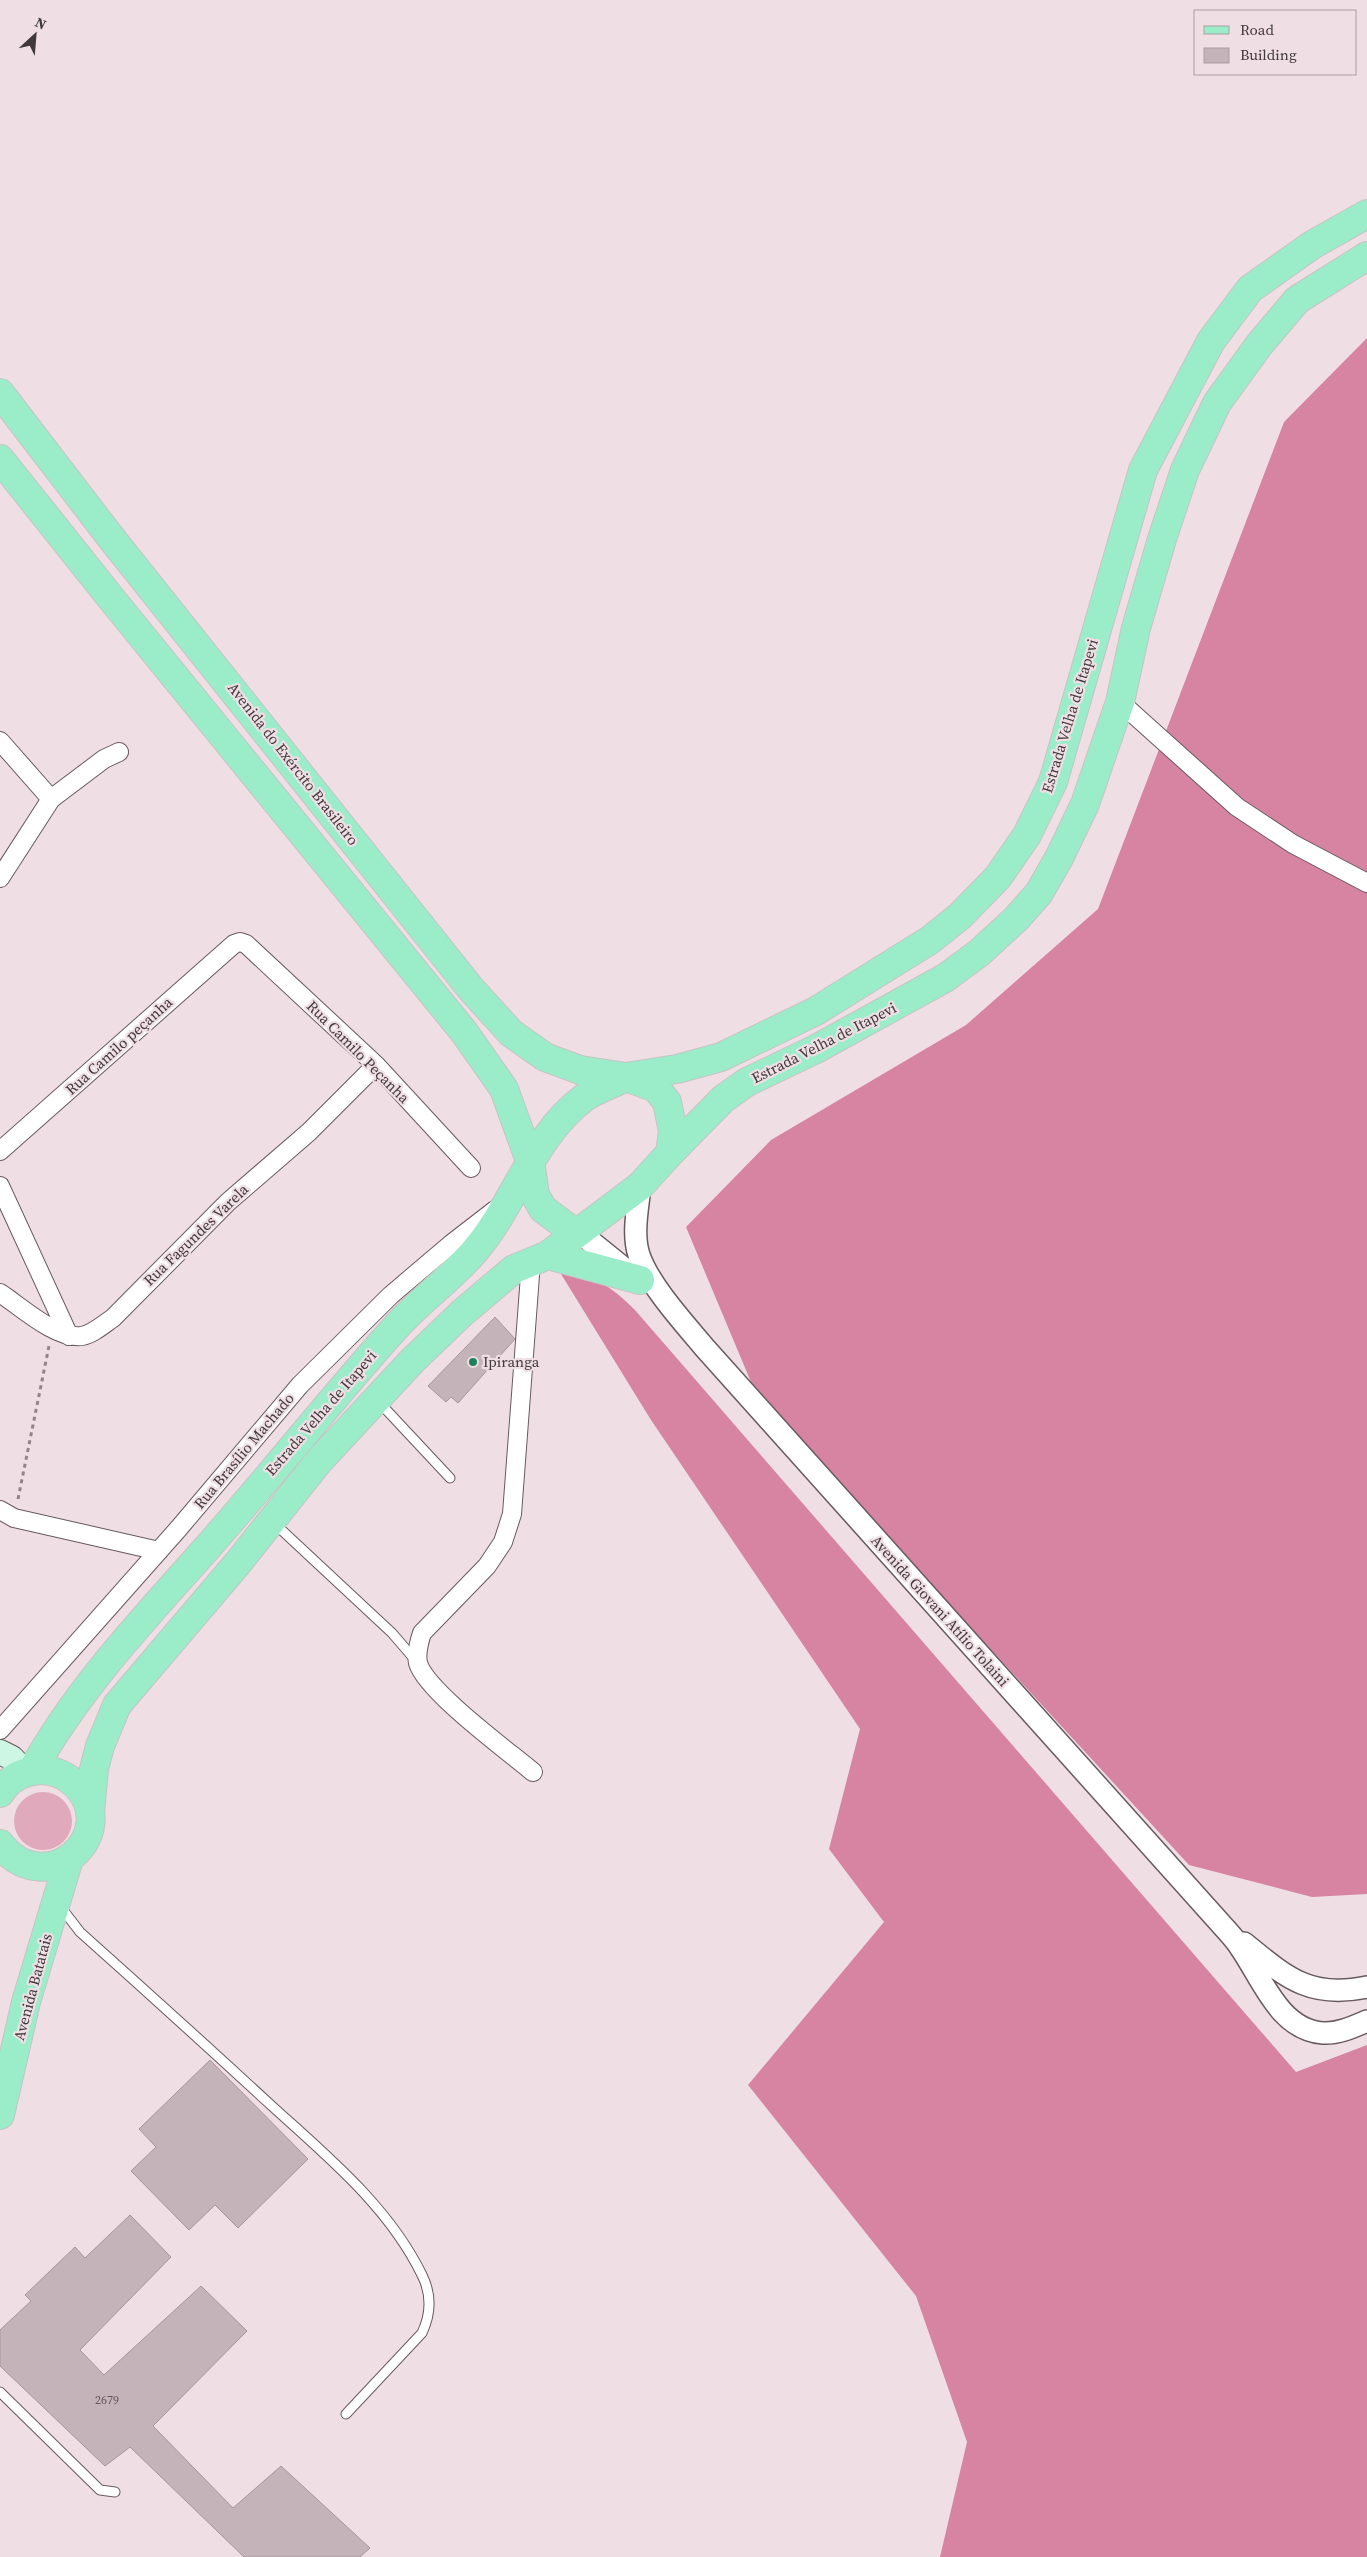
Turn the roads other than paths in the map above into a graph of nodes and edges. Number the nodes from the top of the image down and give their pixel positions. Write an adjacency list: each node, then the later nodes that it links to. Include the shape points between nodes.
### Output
1 (1367, 214): 13 (main road, Estrada Velha de Itapevi, via 1312,245 1250,289 1211,341 1173,409 1143,470 1053,782 1027,835 998,877 960,916 930,940 816,1011 721,1057 677,1070)
2 (1367, 256): 5 (main road, Estrada Velha de Itapevi, via 1297,300 1258,344 1217,403 1185,470 1162,539 1136,628)
3 (0, 393): 13 (main road, Avenida do Exército Brasileiro, via 112,539 471,989 511,1033 545,1057 580,1070)
4 (0, 459): 16 (main road, via 464,1032 504,1089)
5 (1120, 702): 10 (street, via 1237,808 1292,844); 15 (main road, Estrada Velha de Itapevi, via 1084,804 1059,858 1038,893 1016,919 979,953 944,978 816,1050 747,1082 723,1099)
6 (0, 741): 8 (street)
7 (119, 752): 8 (street, via 104,759)
8 (51, 799): 9 (street)
9 (0, 878)
10 (1367, 883)
11 (240, 942): 12 (street, Rua Camilo Peçanha, via 246,944); 14 (street, Rua Camilo peçanha)
12 (376, 1066): 17 (street, Rua Camilo Peçanha); 26 (street, Rua Fagundes Varela, via 309,1132 228,1202 112,1318 84,1336)
13 (626, 1077): 15 (main road, via 656,1088 666,1102 672,1131); 16 (main road, Estrada Velha de Itapevi, via 586,1096 568,1112)
14 (0, 1151)
15 (670, 1153): 19 (main road, Estrada Velha de Itapevi)
16 (530, 1161): 20 (main road, Estrada Velha de Itapevi); 21 (main road, via 534,1196 543,1209)
17 (471, 1168)
18 (0, 1186): 26 (street)
19 (640, 1186): 21 (main road, Estrada Velha de Itapevi); 25 (street, via 636,1230 639,1255)
20 (510, 1196): 31 (street, Rua Brasílio Machado, via 490,1216 450,1244 391,1295 300,1385); 35 (main road, Estrada Velha de Itapevi, via 483,1241 449,1279 402,1320 350,1377 111,1656 61,1722)
21 (573, 1229): 22 (main road, Estrada Velha de Itapevi); 23 (street)
22 (539, 1258): 23 (main road); 27 (main road, Estrada Velha de Itapevi, via 514,1269 462,1313); 32 (street, via 512,1514 503,1542 487,1566 422,1633)
23 (640, 1280): 25 (street)
24 (0, 1293): 26 (street)
25 (662, 1296): 42 (street, Avenida Giovani Atílio Tolaini)
26 (69, 1336)
27 (376, 1399): 28 (lane); 30 (main road, Estrada Velha de Itapevi)
28 (450, 1478)
29 (7, 1514): 31 (street)
30 (271, 1519): 32 (lane, via 392,1633); 38 (main road, Estrada Velha de Itapevi, via 237,1564 117,1705 94,1769)
31 (158, 1551): 33 (street, Rua Brasílio Machado)
32 (418, 1664): 36 (street, via 440,1695)
33 (0, 1730)
34 (0, 1752): 35 (main road)
35 (29, 1772): 37 (main road, via 13,1778); 38 (main road, via 46,1770 72,1781 81,1790)
36 (533, 1772)
37 (1, 1789)
38 (90, 1812): 40 (main road, via 86,1838)
39 (0, 1844): 40 (main road, via 8,1855 31,1866 44,1868)
40 (69, 1859): 41 (main road, Avenida Batatais)
41 (57, 1902): 45 (main road, Avenida Batatais, via 26,2002); 47 (lane, via 80,1932 347,2175 397,2232 423,2276 430,2301 429,2318 422,2333)
42 (1220, 1924): 43 (street, Avenida Giovani Atílio Tolaini, via 1285,1976 1306,1986 1324,1990); 44 (street, Avenida Giovani Atílio Tolaini, via 1240,1946 1286,2016 1302,2028 1322,2033 1340,2031)
43 (1367, 1987)
44 (1367, 2021)
45 (0, 2115)
46 (0, 2392): 48 (lane, via 100,2490)
47 (346, 2414)
48 (115, 2492)

